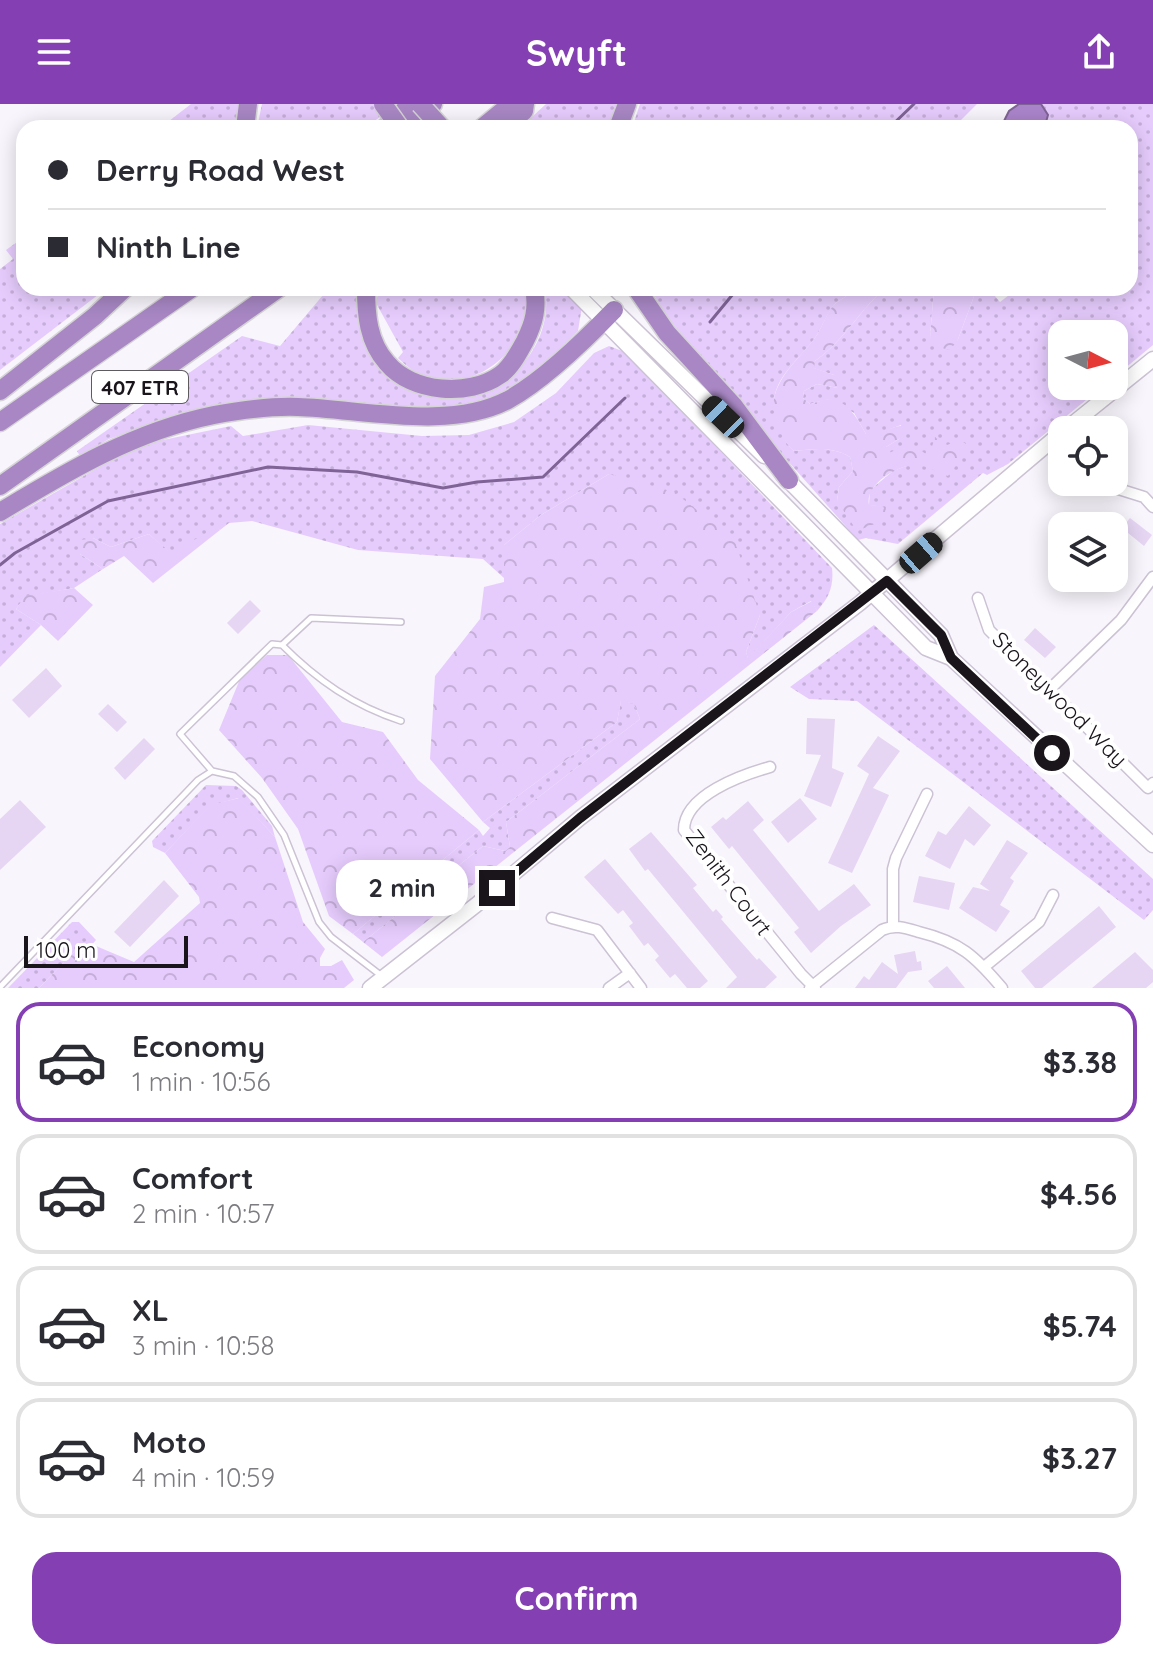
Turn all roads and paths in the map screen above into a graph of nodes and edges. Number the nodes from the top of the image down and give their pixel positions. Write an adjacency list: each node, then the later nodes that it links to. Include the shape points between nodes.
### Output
1 (383, 104): 8 (highway, bridge)
2 (411, 104): 7 (highway)
3 (420, 104): 10 (highway, bridge)
4 (433, 104): 9 (highway)
5 (511, 104): 11 (highway)
6 (525, 104): 12 (highway)
7 (394, 120)
8 (396, 120)
9 (412, 120)
10 (435, 120)
11 (492, 120)
12 (513, 120)
13 (116, 296): 23 (highway)
14 (181, 296): 25 (highway, 407 ETR)
15 (268, 296): 28 (highway, 407 ETR)
16 (366, 296): 17 (highway, via 374,343 388,365 416,383 451,390 477,388 502,374 535,321)
17 (534, 296)
18 (582, 296): 21 (main road)
19 (597, 296): 21 (main road)
20 (642, 296): 27 (highway)
21 (609, 316): 27 (main road); 31 (highway, via 531,384 487,408 431,415 297,407 215,415 110,449); 34 (main road)
22 (1153, 359): 24 (main road)
23 (0, 391)
24 (1082, 416)
25 (0, 422)
26 (1048, 444): 33 (main road)
27 (789, 480): 33 (main road)
28 (0, 486)
29 (1128, 492): 30 (street)
30 (1153, 507)
31 (0, 512)
32 (1153, 577): 39 (street, via 1121,620)
33 (887, 581): 34 (main road); 38 (main road, via 941,635)
34 (873, 592): 38 (main road, via 926,648); 51 (main road)
35 (978, 598): 39 (street, Stoneywood Way, via 989,630)
36 (401, 622): 37 (lane, via 311,618)
37 (282, 645): 40 (lane, via 339,694); 42 (lane, via 272,644 180,734)
38 (951, 658): 45 (main road)
39 (1050, 689): 43 (street, Stoneywood Way, via 1148,788)
40 (401, 721)
41 (770, 767): 53 (street, Zenith Court, via 734,778 694,806 684,830)
42 (212, 771): 51 (lane, via 234,776 258,797 284,835 319,922); 52 (lane)
43 (1153, 783)
44 (927, 794): 48 (street, via 893,869)
45 (1153, 845)
46 (1053, 895): 49 (street, via 1039,922)
47 (552, 918): 50 (street, via 597,930)
48 (893, 926): 49 (street, via 953,942); 53 (street)
49 (984, 967): 57 (street)
50 (630, 973): 55 (street); 56 (street)
51 (383, 977): 54 (main road)
52 (0, 987)
53 (813, 987)
54 (370, 988)
55 (609, 988)
56 (641, 988)
57 (1002, 988)

